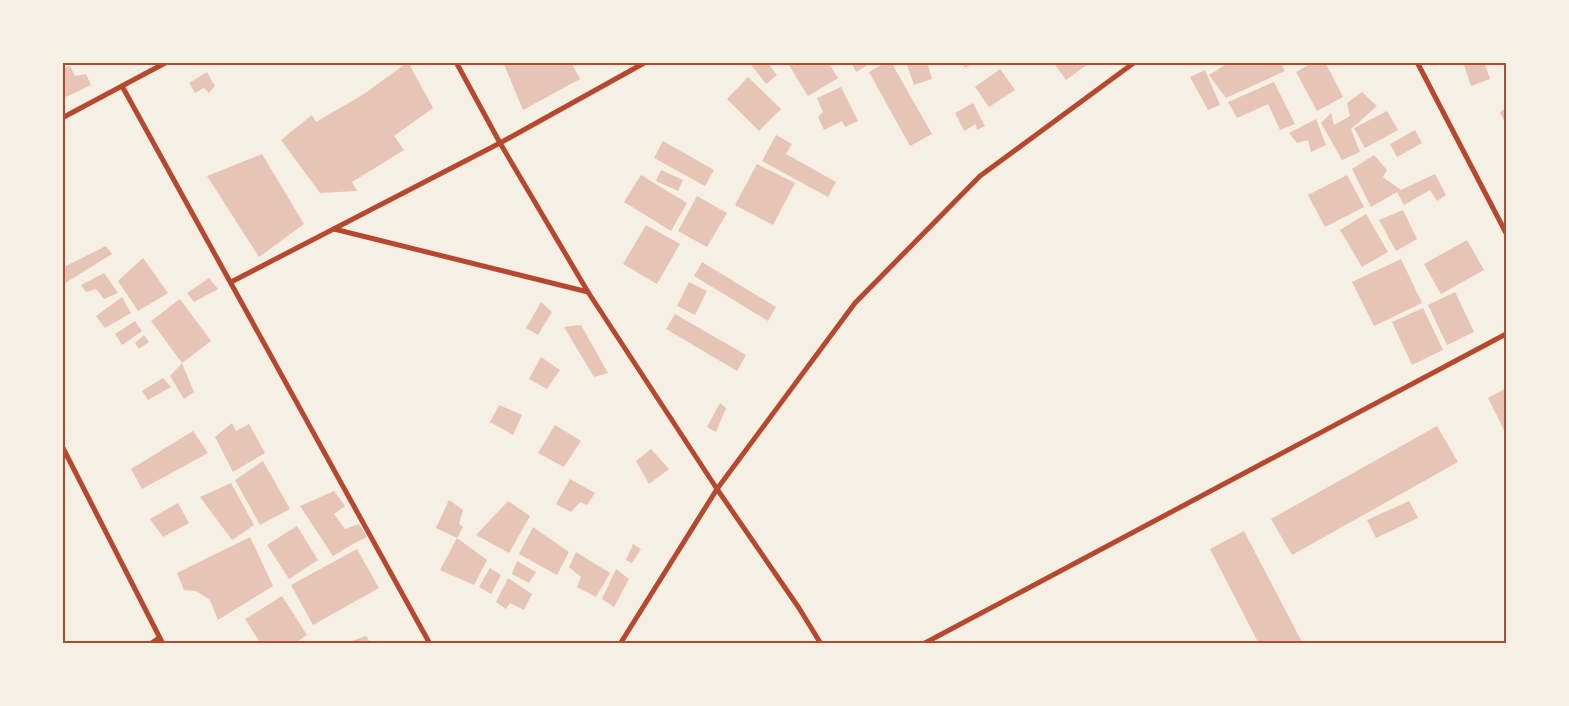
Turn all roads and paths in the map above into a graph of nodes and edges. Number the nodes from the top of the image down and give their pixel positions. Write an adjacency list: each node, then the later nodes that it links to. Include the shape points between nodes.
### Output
1 (167, 62): 6 (street)
2 (456, 62): 8 (street)
3 (646, 62): 8 (street)
4 (1135, 62): 15 (street, via 980,176 914,242 855,303)
5 (1417, 62): 10 (street)
6 (122, 86): 7 (street); 11 (street)
7 (62, 118)
8 (500, 143): 9 (street); 12 (street)
9 (334, 229): 11 (street); 12 (street)
10 (1506, 233)
11 (231, 282): 18 (street)
12 (588, 292): 15 (street)
13 (1506, 334): 21 (street)
14 (62, 446): 16 (street)
15 (718, 489): 19 (street); 20 (street)
16 (161, 641): 17 (street)
17 (150, 644)
18 (430, 644)
19 (620, 644)
20 (821, 644)
21 (923, 644)

